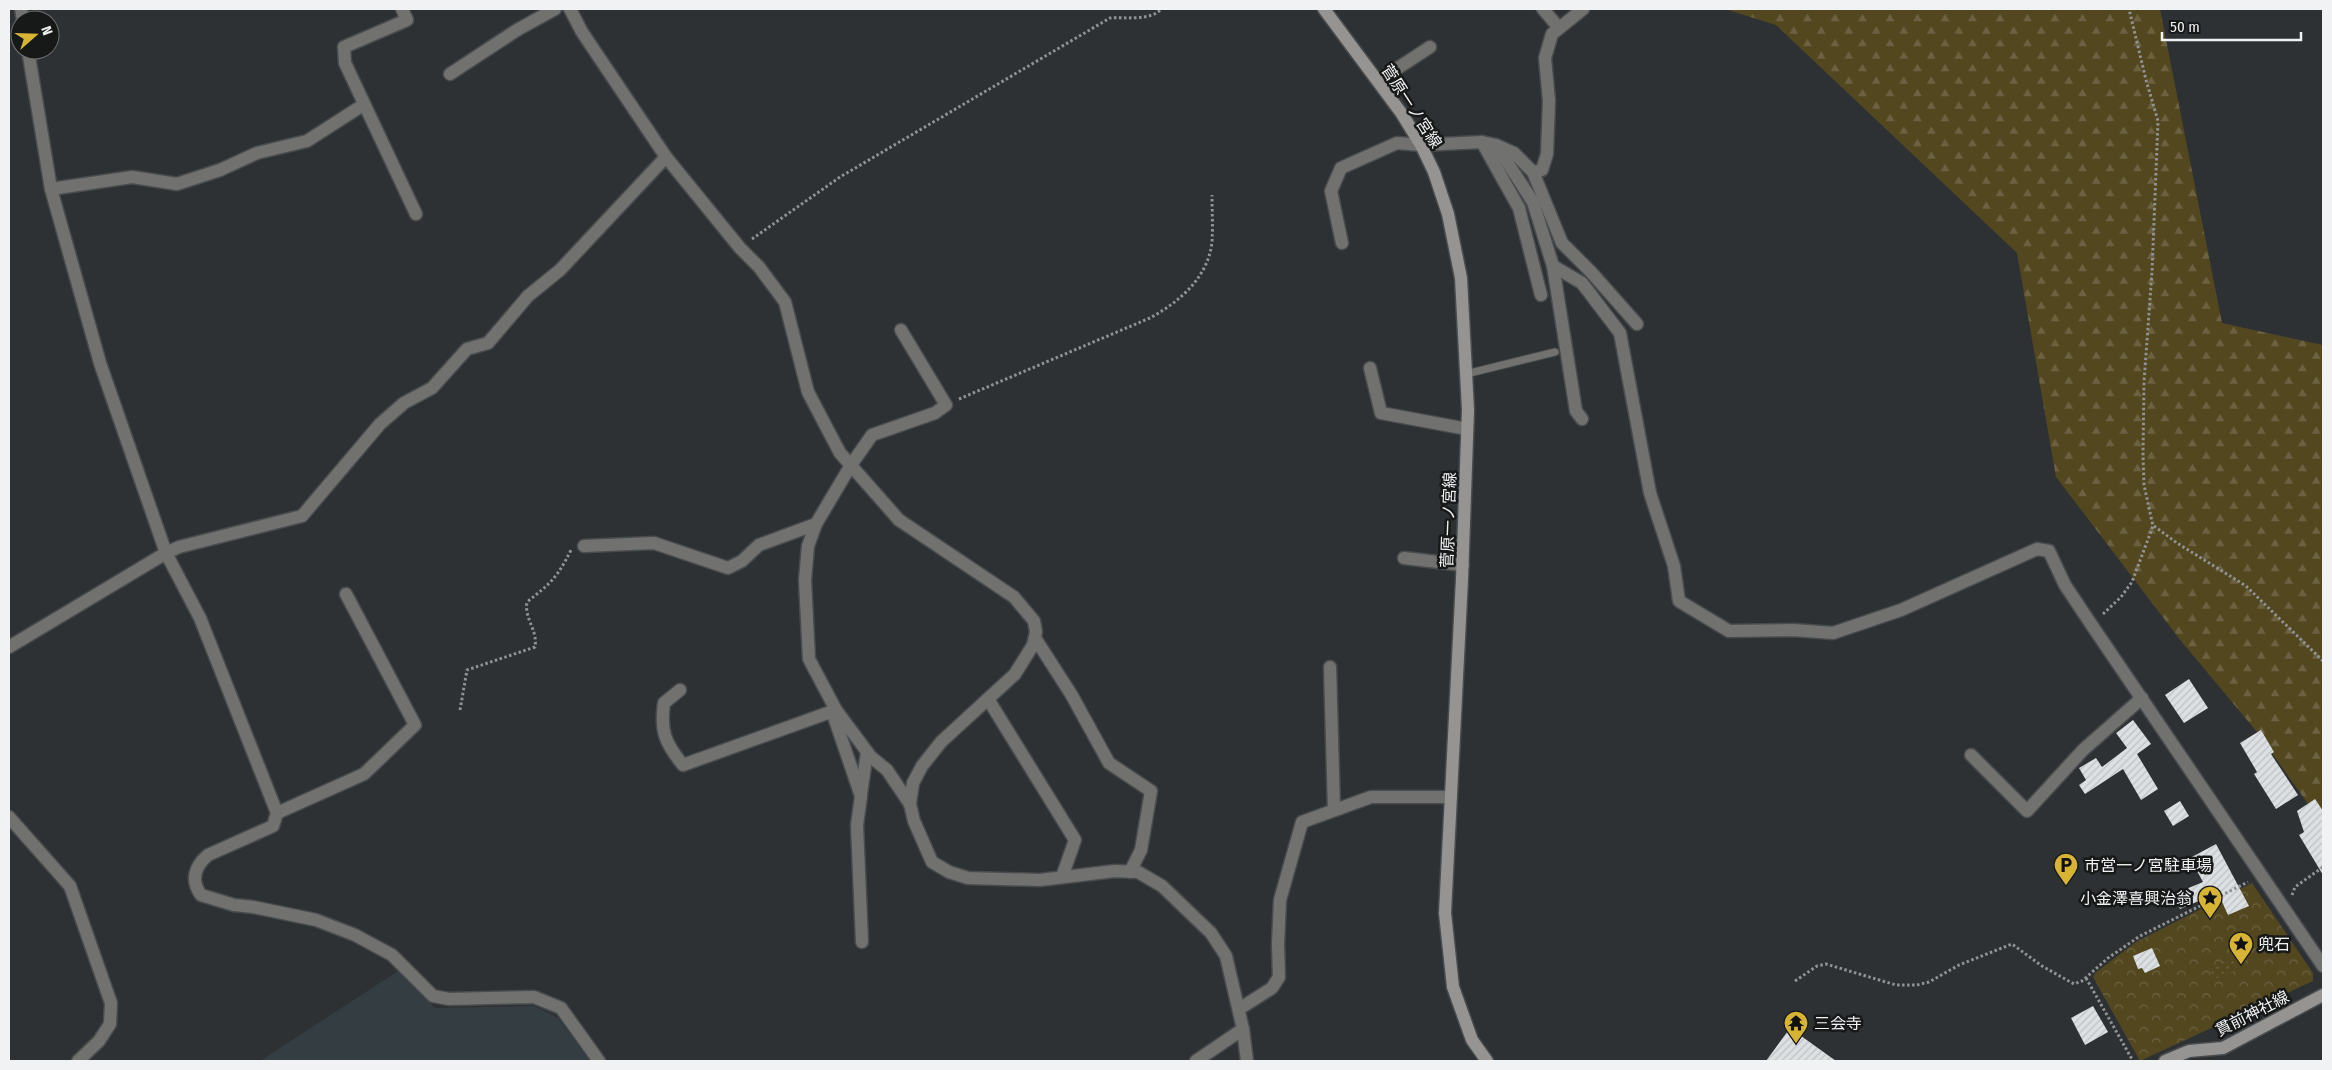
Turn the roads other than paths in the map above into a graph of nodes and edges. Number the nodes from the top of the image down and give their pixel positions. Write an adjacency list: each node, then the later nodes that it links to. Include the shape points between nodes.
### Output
1 (402, 9): 12 (street, via 406,20 344,48 345,63)
2 (555, 9): 10 (street)
3 (570, 9): 16 (street)
4 (1324, 9): 11 (main road, 菅原一ノ宮線)
5 (1544, 9): 7 (street)
6 (1583, 9): 7 (street)
7 (1559, 28): 17 (street, via 1552,34 1545,58 1548,154 1542,170)
8 (1430, 47): 11 (street)
9 (30, 60): 18 (street)
10 (450, 74)
11 (1378, 81): 14 (main road, 菅原一ノ宮線)
12 (363, 105): 18 (street, via 307,141 258,153 178,184 132,178); 19 (street)
13 (1482, 142): 14 (street); 15 (street); 22 (street, via 1519,208)
14 (1421, 145): 20 (street, via 1397,143 1341,168 1331,191); 27 (main road, 菅原一ノ宮線, via 1448,214 1459,269)
15 (1496, 145): 17 (street, via 1514,153); 21 (street, via 1533,202)
16 (666, 157): 30 (street, via 740,248 760,267 785,302 808,392 840,453); 33 (street, via 560,270 528,296 488,343 467,349 432,388 404,403 380,424 302,516)
17 (1533, 172): 23 (street, via 1562,244)
18 (51, 189): 33 (street, via 100,363)
19 (416, 214)
20 (1342, 243)
21 (1553, 266): 28 (street, via 1576,411); 41 (street, via 1582,283 1620,332 1650,493 1674,566 1679,601 1729,631 1833,633 1901,610 2037,549 2048,551 2065,585)
22 (1541, 295)
23 (1637, 324)
24 (901, 330): 30 (street, via 946,405 935,414 872,436)
25 (1555, 352): 27 (lane)
26 (1370, 368): 29 (street, via 1381,413)
27 (1466, 374): 29 (main road, 菅原一ノ宮線)
28 (1582, 419)
29 (1467, 429): 35 (main road, 菅原一ノ宮線)
30 (851, 465): 31 (street); 37 (street, via 899,520 1014,597 1034,621)
31 (816, 524): 32 (street, via 760,545 728,568 654,543); 43 (street, via 808,546 805,580 809,659)
32 (584, 546)
33 (166, 553): 38 (street); 50 (street, via 200,618)
34 (1404, 558): 35 (street)
35 (1463, 565): 47 (main road, 菅原一ノ宮線)
36 (346, 594): 50 (street, via 415,725 364,774)
37 (1035, 638): 42 (street, via 1015,674); 52 (street, via 1072,694 1109,763 1151,791 1141,850)
38 (9, 647)
39 (1330, 667): 49 (street)
40 (680, 690): 43 (street, via 664,703 661,725 671,751 683,765)
41 (2142, 698): 45 (street, via 2083,750 2027,811); 55 (street)
42 (988, 699): 48 (street, via 941,742 922,766 913,783); 53 (street, via 1075,840)
43 (834, 711): 44 (street); 46 (street)
44 (867, 752): 46 (street); 48 (street, via 887,770)
45 (1971, 755)
46 (860, 796): 54 (street)
47 (1451, 797): 49 (street, via 1371,797); 63 (main road, 菅原一ノ宮線, via 1445,913 1453,987 1472,1040)
48 (910, 804): 53 (street, via 919,836 932,862 950,872 968,878 1040,880)
49 (1334, 810): 57 (street, via 1302,822 1280,900 1280,978 1272,988)
50 (277, 813): 60 (street, via 273,826 201,861 194,878 201,895 234,905 316,920 355,935 392,955 433,996 449,999 534,997 561,1008)
51 (9, 817): 59 (street, via 70,886 111,1003 110,1024 99,1041)
52 (1130, 872): 53 (street, via 1115,870); 57 (street, via 1138,872 1162,886 1211,933 1226,956)
53 (1062, 877)
54 (862, 942)
55 (2323, 966)
56 (2323, 995): 64 (main road, 貫前神社線, via 2223,1048 2189,1051)
57 (1239, 1009): 58 (street)
58 (1243, 1029): 61 (street); 62 (street)
59 (78, 1061)
60 (599, 1061)
61 (1196, 1061)
62 (1247, 1061)
63 (1487, 1061)
64 (2165, 1061)

